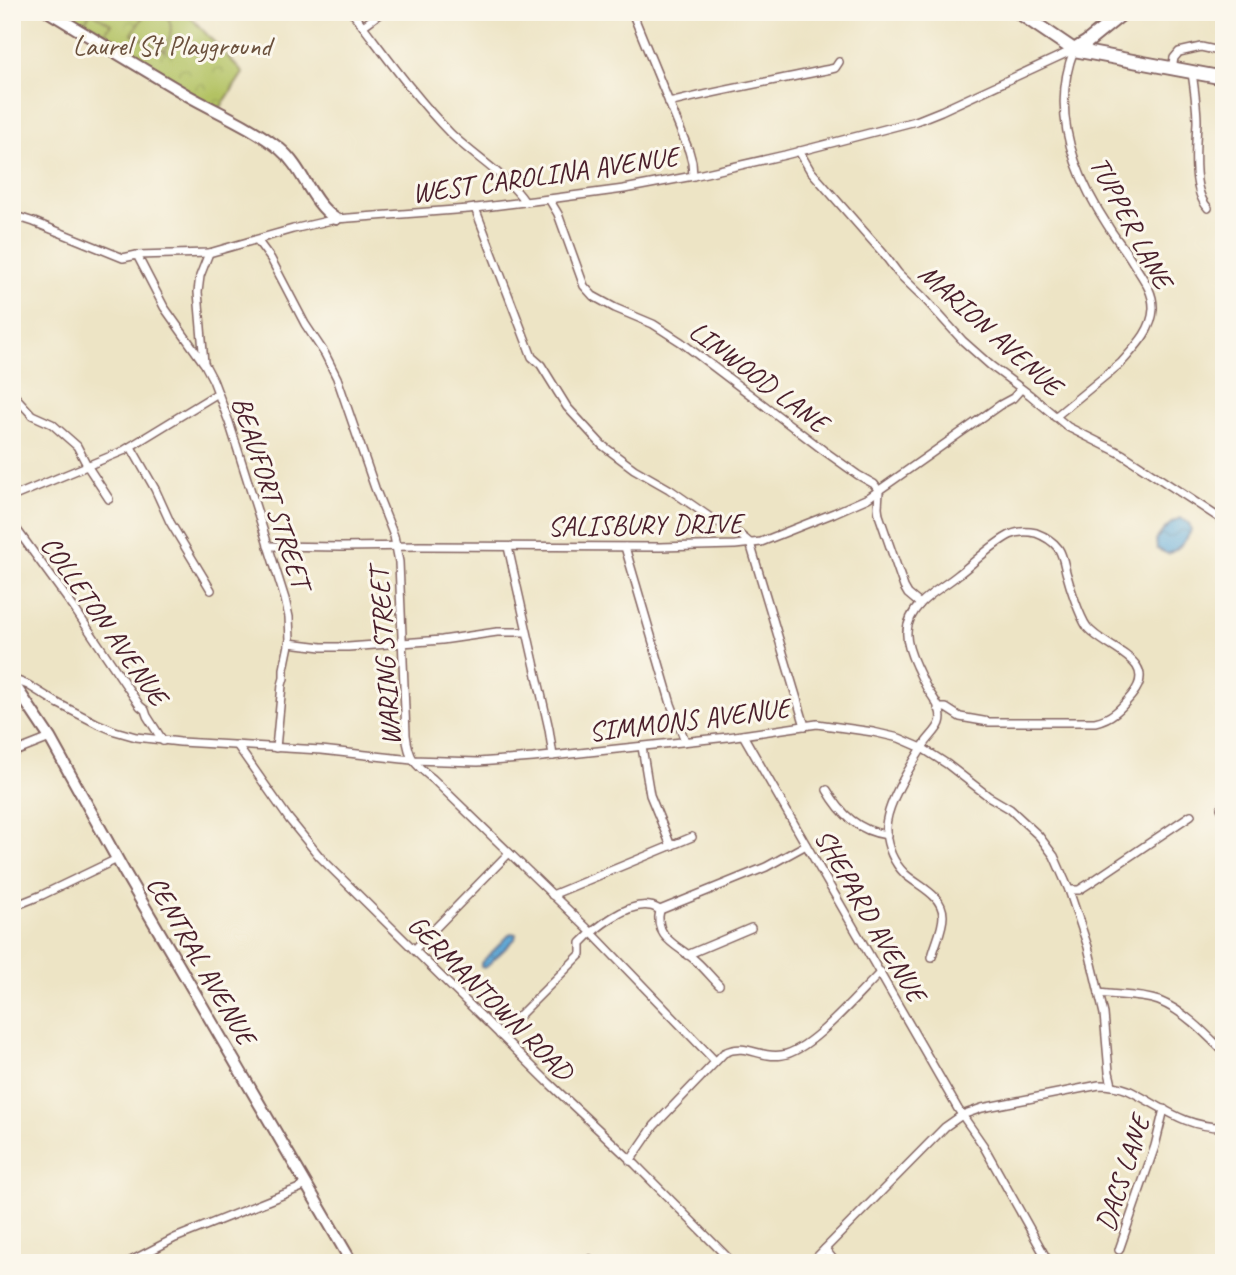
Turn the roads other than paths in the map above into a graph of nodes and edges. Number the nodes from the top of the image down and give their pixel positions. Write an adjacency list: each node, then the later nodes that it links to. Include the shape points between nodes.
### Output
1 (49, 12): 22 (street, via 279,148 297,167 321,207)
2 (352, 12): 7 (street)
3 (382, 12): 7 (street)
4 (632, 12): 14 (street)
5 (1018, 12): 8 (main road)
6 (1124, 12): 8 (main road)
7 (363, 26): 18 (street, via 429,110)
8 (1074, 50): 11 (main road); 15 (street, WEST CAROLINA AVENUE, via 916,121); 30 (street, TUPPER LANE, via 1068,66 1064,119 1076,165 1108,226 1144,278 1153,306 1151,323 1130,353)
9 (1224, 52): 11 (street, via 1201,47 1179,52)
10 (839, 62): 14 (street, via 835,68)
11 (1172, 68): 12 (main road)
12 (1192, 72): 13 (main road); 20 (street, via 1195,166 1201,198)
13 (1224, 78)
14 (669, 103): 16 (street, via 691,157)
15 (799, 151): 16 (street, WEST CAROLINA AVENUE); 27 (street, MARION AVENUE, via 898,273 963,341)
16 (693, 176): 17 (street, WEST CAROLINA AVENUE)
17 (549, 199): 18 (street, WEST CAROLINA AVENUE); 33 (street, LINWOOD LANE, via 584,286 593,296 681,342)
18 (525, 202): 19 (street, WEST CAROLINA AVENUE)
19 (475, 208): 22 (street, WEST CAROLINA AVENUE); 38 (street, via 533,356 573,416 634,469)
20 (1208, 208)
21 (12, 215): 25 (street, WEST CAROLINA AVENUE, via 123,257)
22 (336, 219): 23 (street, WEST CAROLINA AVENUE)
23 (257, 240): 24 (street, WEST CAROLINA AVENUE); 40 (street, WARING STREET, via 337,378)
24 (209, 253): 25 (street, WEST CAROLINA AVENUE); 26 (street, BEAUFORT STREET, via 198,292)
25 (138, 255): 26 (street, via 164,307)
26 (204, 363): 29 (street, BEAUFORT STREET)
27 (1021, 389): 30 (street, MARION AVENUE); 33 (street, SALISBURY DRIVE)
28 (12, 393): 32 (street, via 32,415 52,424 77,446)
29 (218, 393): 31 (street); 39 (street, BEAUFORT STREET)
30 (1055, 416): 36 (street, MARION AVENUE)
31 (131, 447): 32 (street); 43 (street)
32 (88, 467): 34 (street); 35 (street)
33 (879, 491): 38 (street, SALISBURY DRIVE, via 780,536); 44 (street, via 877,507 900,578)
34 (12, 497)
35 (109, 499)
36 (1224, 521)
37 (12, 523): 53 (street, COLLETON AVENUE)
38 (750, 544): 42 (street, SALISBURY DRIVE); 50 (street)
39 (268, 545): 40 (street, SALISBURY DRIVE); 46 (street, BEAUFORT STREET, via 288,609)
40 (397, 547): 41 (street, SALISBURY DRIVE); 47 (street, WARING STREET)
41 (508, 547): 42 (street, SALISBURY DRIVE); 45 (street)
42 (625, 547): 54 (street)
43 (211, 590)
44 (920, 604): 49 (street, via 907,627 907,645); 49 (street, via 1009,535 1034,533 1059,550 1088,628 1140,671 1140,683 1124,705 1114,715 1095,722 989,722)
45 (526, 632): 47 (street); 60 (street)
46 (289, 643): 47 (street, via 335,647); 57 (street, BEAUFORT STREET)
47 (401, 643): 61 (street, WARING STREET, via 406,735)
48 (12, 680): 52 (street, CENTRAL AVENUE); 53 (street, SIMMONS AVENUE, via 115,731)
49 (939, 708): 58 (street, via 940,723)
50 (805, 726): 51 (street, SIMMONS AVENUE); 58 (street, SIMMONS AVENUE, via 822,724 887,734)
51 (743, 735): 54 (street, SIMMONS AVENUE); 66 (street, SHEPARD AVENUE)
52 (50, 738): 59 (street); 69 (street, CENTRAL AVENUE)
53 (163, 741): 55 (street, SIMMONS AVENUE)
54 (685, 741): 56 (street, SIMMONS AVENUE)
55 (237, 745): 57 (street, SIMMONS AVENUE); 76 (street, GERMANTOWN ROAD, via 309,844)
56 (642, 747): 60 (street, SIMMONS AVENUE); 67 (street, via 650,795)
57 (276, 748): 61 (street, SIMMONS AVENUE)
58 (922, 748): 64 (street, via 890,807); 70 (street, SIMMONS AVENUE, via 1030,827 1054,856)
59 (12, 752)
60 (553, 756): 61 (street, SIMMONS AVENUE, via 478,762)
61 (412, 760): 68 (street, WARING STREET)
62 (827, 790): 64 (street, via 837,807 864,830)
63 (1191, 815): 70 (street, via 1082,888)
64 (887, 835): 78 (street, via 895,862 939,903 943,914)
65 (692, 837): 67 (street)
66 (806, 845): 73 (street); 79 (street, SHEPARD AVENUE)
67 (671, 846): 71 (street)
68 (509, 853): 71 (street, WARING STREET); 76 (street)
69 (117, 859): 72 (street, via 22,903); 90 (street, CENTRAL AVENUE)
70 (1069, 890): 81 (street, SIMMONS AVENUE)
71 (552, 895): 75 (street, WARING STREET)
72 (12, 899)
73 (660, 910): 75 (street, via 649,905 635,907); 77 (street, via 658,919 666,937)
74 (751, 928): 77 (street)
75 (591, 932): 82 (street, via 581,943 580,954); 84 (street, WARING STREET)
76 (414, 950): 82 (street, GERMANTOWN ROAD)
77 (687, 955): 80 (street)
78 (932, 957)
79 (881, 972): 84 (street, via 800,1049 779,1056 740,1048); 87 (street, SHEPARD AVENUE)
80 (719, 985)
81 (1099, 993): 83 (street, via 1161,1002); 85 (street, SIMMONS AVENUE)
82 (500, 1035): 89 (street, GERMANTOWN ROAD)
83 (1224, 1052)
84 (715, 1061): 89 (street, via 654,1126)
85 (1112, 1085): 86 (street); 87 (street)
86 (1164, 1109): 88 (street, via 1190,1123); 92 (street, DACS LANE)
87 (962, 1115): 91 (street); 98 (street, SHEPARD AVENUE)
88 (1224, 1127)
89 (630, 1161): 95 (street, GERMANTOWN ROAD)
90 (307, 1185): 93 (street, via 175,1238); 94 (street, CENTRAL AVENUE)
91 (825, 1249): 96 (street); 97 (street)
92 (1119, 1250)
93 (127, 1263)
94 (352, 1263)
95 (733, 1263)
96 (811, 1263)
97 (836, 1263)
98 (1049, 1263)

